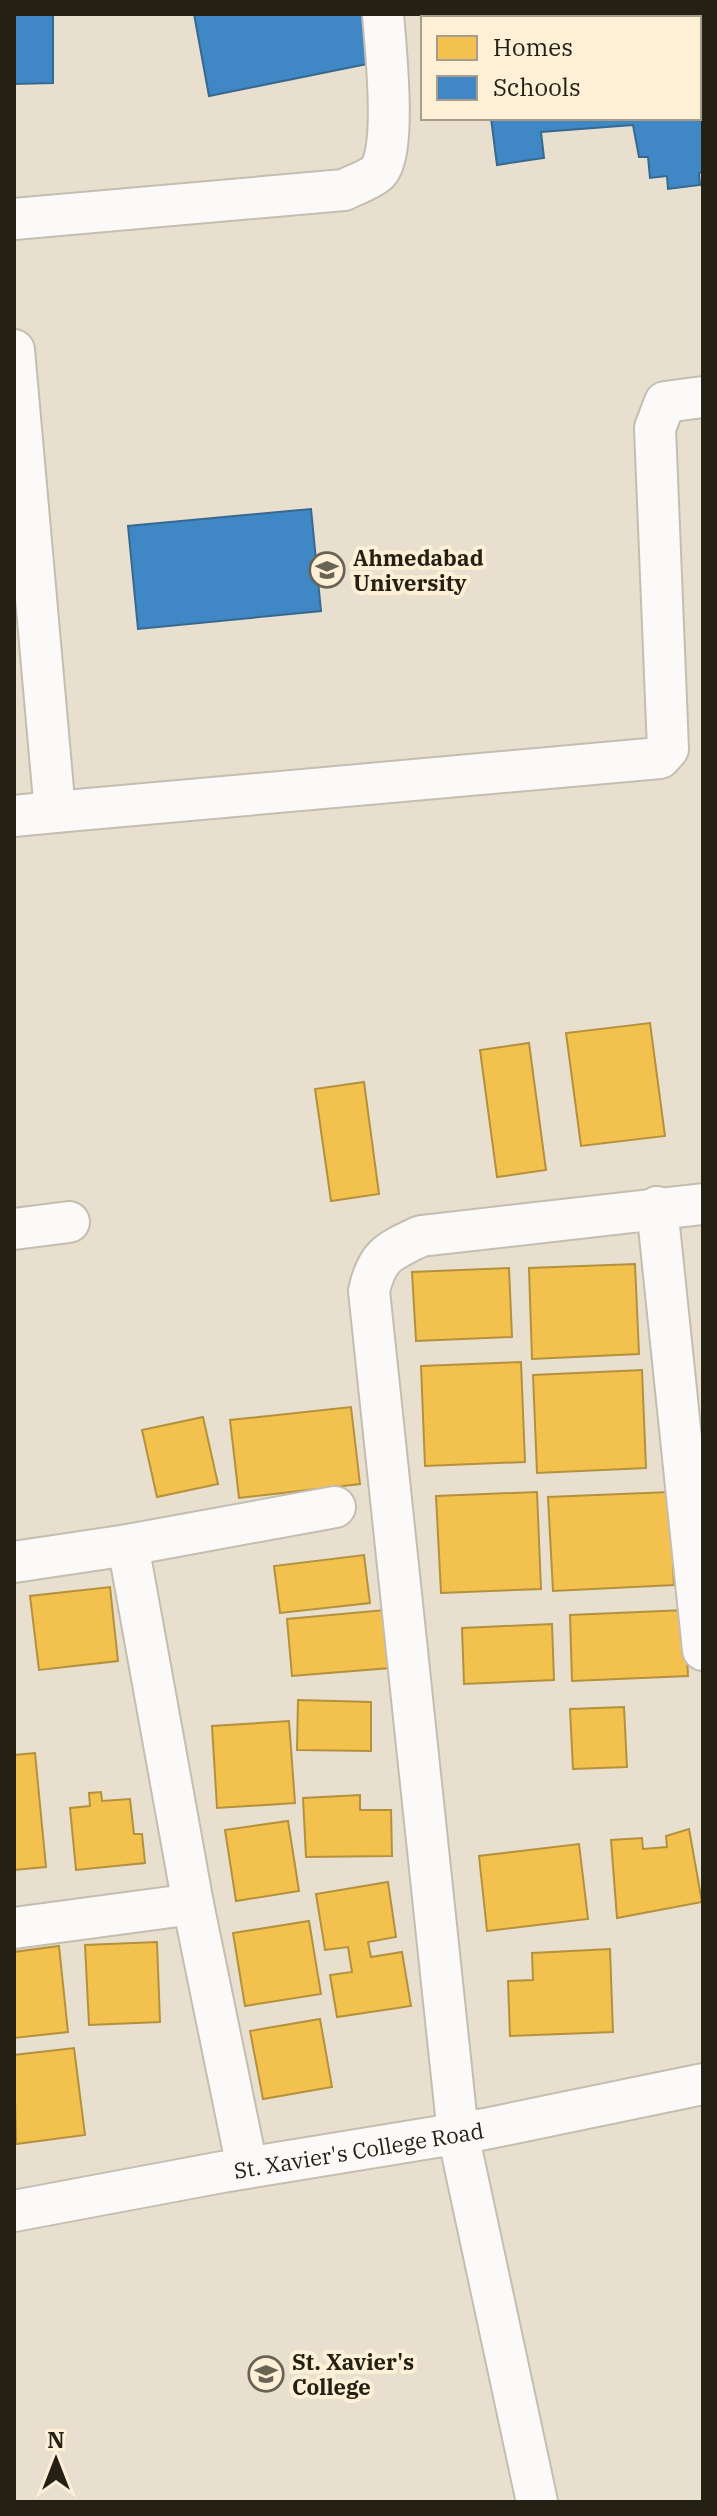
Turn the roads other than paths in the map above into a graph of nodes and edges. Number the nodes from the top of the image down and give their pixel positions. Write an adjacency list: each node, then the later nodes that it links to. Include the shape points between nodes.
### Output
1 (383, 14): 2 (street, via 388,128 379,172 344,190)
2 (14, 219)
3 (14, 350): 5 (street)
4 (703, 397): 5 (street, via 665,402 655,428 668,749 660,758)
5 (55, 812): 6 (street)
6 (14, 816)
7 (703, 1204): 8 (street)
8 (657, 1207): 14 (street); 18 (street, via 421,1236 391,1250 374,1267 369,1291)
9 (69, 1222): 10 (street)
10 (14, 1229)
11 (335, 1507): 12 (street)
12 (128, 1545): 13 (street); 15 (street)
13 (14, 1562)
14 (703, 1650)
15 (193, 1904): 16 (street); 19 (street)
16 (14, 1928)
17 (703, 2084): 18 (street, St. Xavier's College Road)
18 (458, 2134): 19 (street, St. Xavier's College Road); 21 (street)
19 (247, 2167): 20 (street, St. Xavier's College Road)
20 (14, 2211)
21 (537, 2502)

